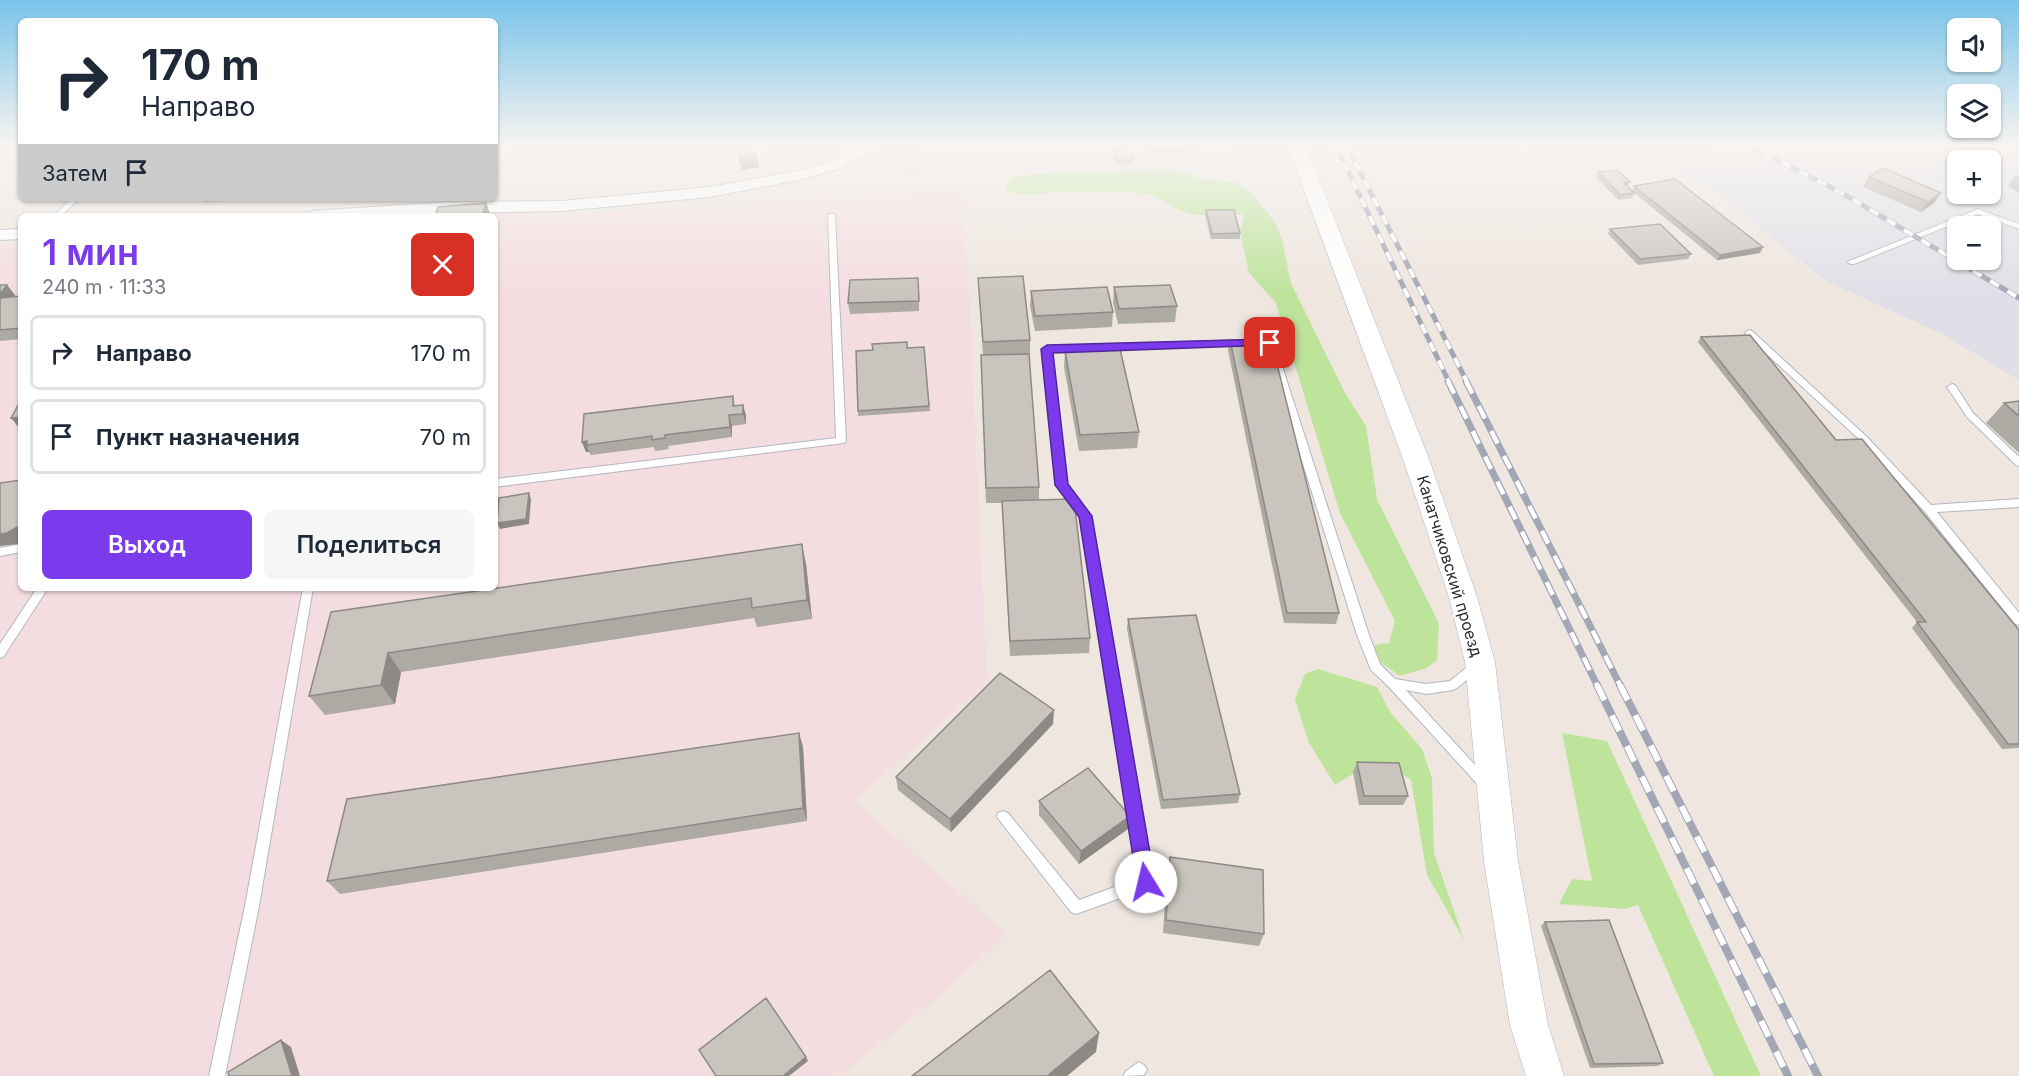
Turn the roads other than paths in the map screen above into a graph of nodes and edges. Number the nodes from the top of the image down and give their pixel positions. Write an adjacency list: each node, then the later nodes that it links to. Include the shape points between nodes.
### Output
1 (687, 194): 5 (street, via 562,206)
2 (1315, 194): 25 (street, Канатчиковский проезд, via 1416,459 1463,597)
3 (73, 201): 4 (lane)
4 (60, 213)
5 (357, 213)
6 (831, 216): 16 (lane, via 841,441)
7 (2019, 227): 10 (lane, via 1978,211)
8 (18, 234): 9 (street)
9 (0, 235)
10 (1851, 262)
11 (1749, 333): 18 (lane, via 1864,439)
12 (1258, 343): 28 (lane, via 1047,349 1062,485 1085,516 1146,882 1076,908)
13 (1273, 354): 26 (lane, via 1375,667)
14 (1952, 387): 15 (lane, via 1970,415)
15 (2019, 463)
16 (498, 483)
17 (2019, 503): 18 (lane)
18 (1929, 509): 23 (lane)
19 (18, 549): 20 (lane)
20 (0, 552)
21 (41, 591): 24 (lane)
22 (307, 591): 29 (lane, via 252,906)
23 (2019, 621)
24 (0, 653)
25 (1480, 662): 26 (lane, via 1453,685 1426,689); 27 (street, Канатчиковский проезд)
26 (1392, 683): 27 (lane)
27 (1495, 795): 30 (street, Канатчиковский проезд, via 1501,861 1529,1025)
28 (1003, 817)
29 (217, 1076)
30 (1545, 1076)

